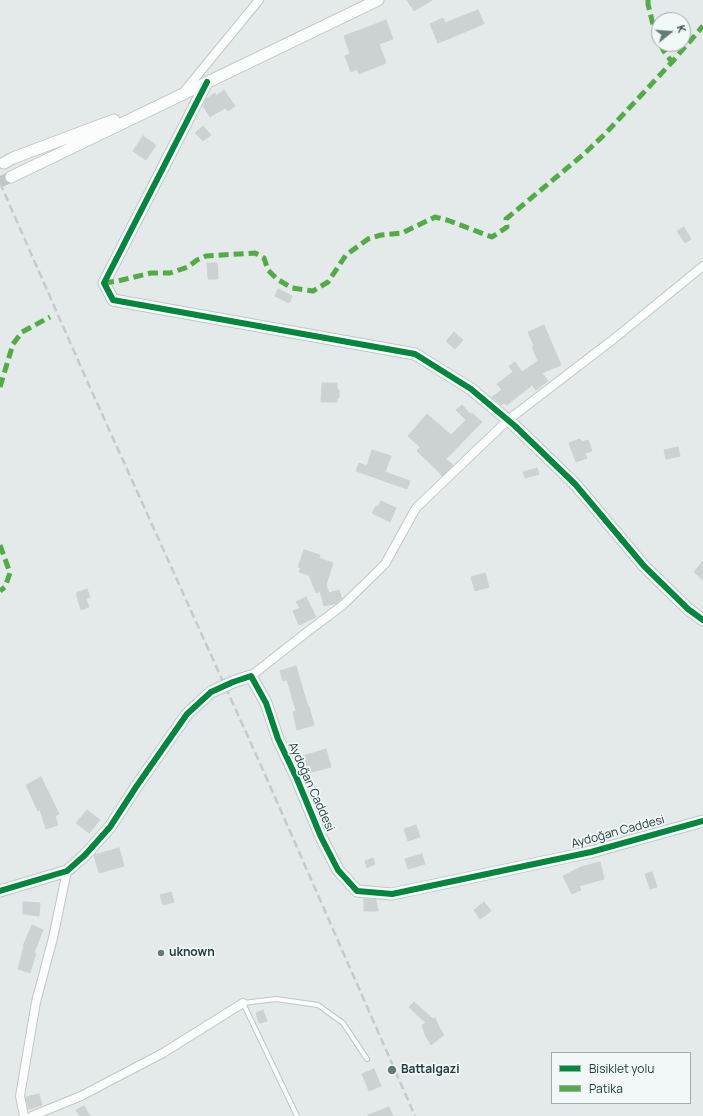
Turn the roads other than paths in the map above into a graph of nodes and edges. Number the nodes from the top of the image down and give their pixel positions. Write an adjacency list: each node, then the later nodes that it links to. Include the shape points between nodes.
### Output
1 (259, 0): 4 (street)
2 (378, 0): 3 (street)
3 (207, 82): 4 (street); 8 (street, via 104,283 113,300 415,354 471,388)
4 (180, 96): 5 (street); 6 (street)
5 (4, 163)
6 (11, 177)
7 (703, 266): 8 (street)
8 (508, 420): 9 (street, via 575,484 644,566 688,609); 10 (street, via 416,508 385,564 343,606)
9 (703, 620)
10 (251, 676): 11 (street, Aydoğan Caddesi, via 266,703 278,739 321,837 338,870 357,891 392,894 591,852); 12 (street, bridge, via 211,692 187,714 110,828)
11 (703, 821)
12 (67, 871): 13 (street); 17 (street, via 35,1010 20,1096)
13 (0, 891)
14 (243, 1003): 15 (lane, via 276,999 318,1005 343,1023); 16 (street, via 163,1053); 19 (lane)
15 (367, 1059)
16 (43, 1114): 18 (street)
17 (24, 1116)
18 (32, 1116)
19 (297, 1116)

